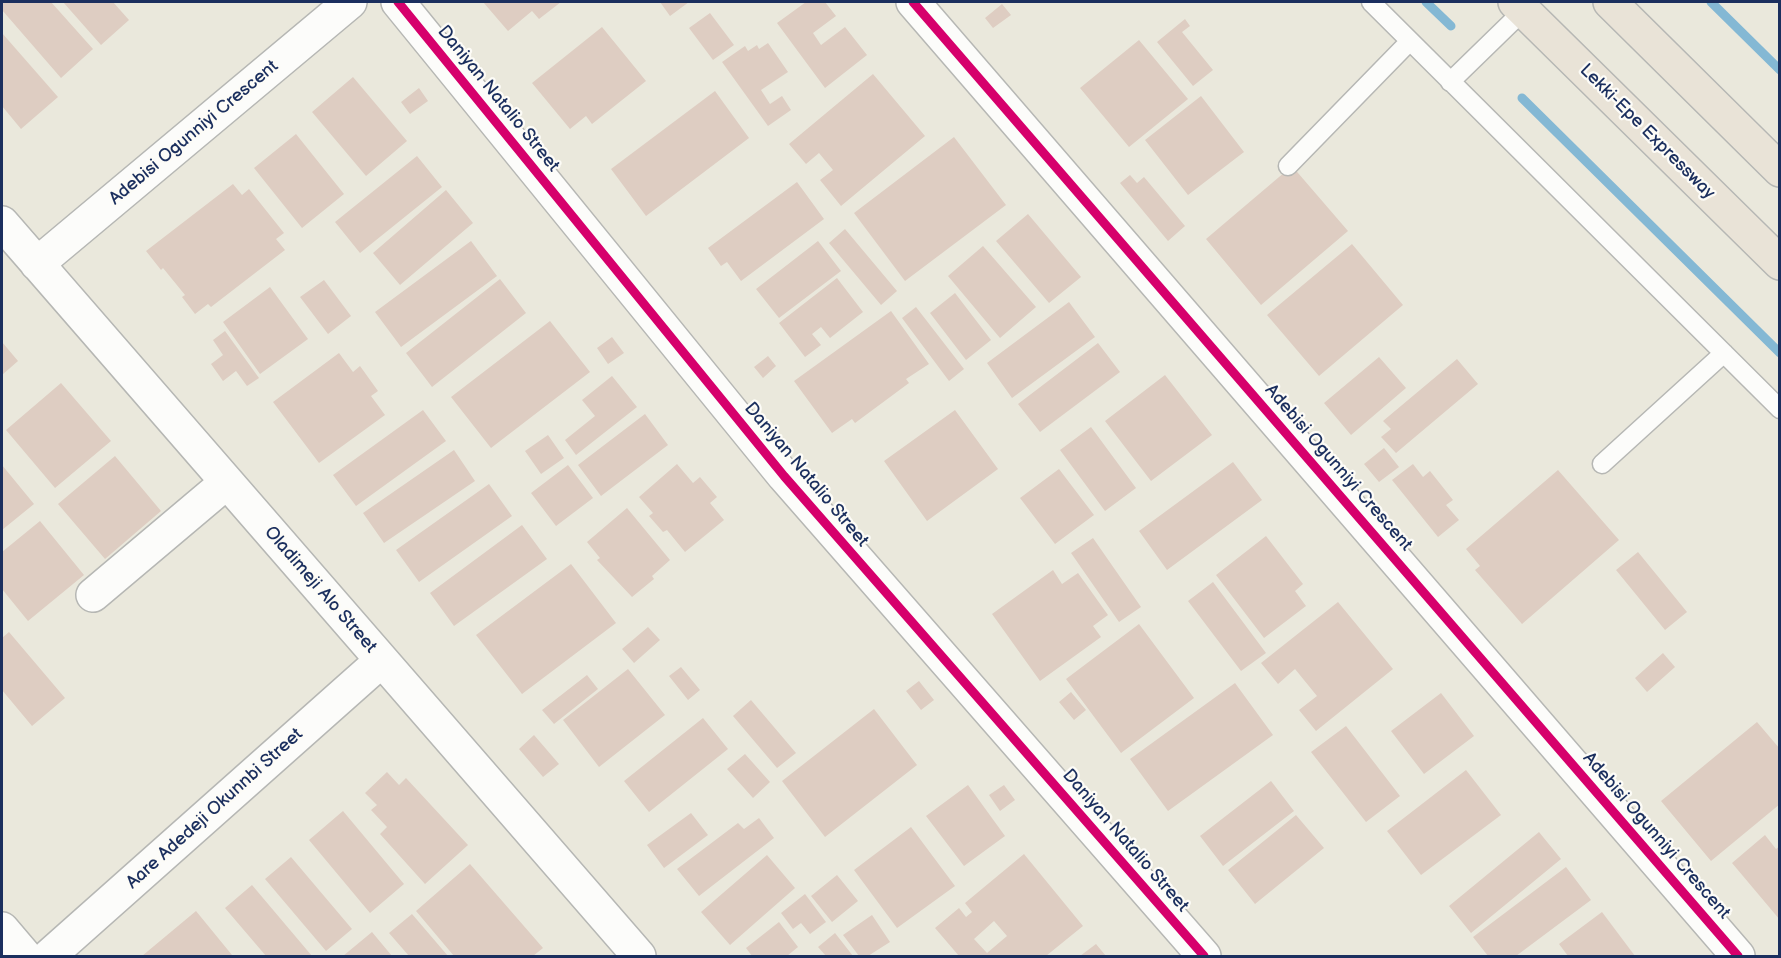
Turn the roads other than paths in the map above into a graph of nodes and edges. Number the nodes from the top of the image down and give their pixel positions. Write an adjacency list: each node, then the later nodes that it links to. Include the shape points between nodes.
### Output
1 (350, 2): 13 (street, Adebisi Ogunniyi Crescent)
2 (398, 2): 24 (street, Daniyan Natalio Street, via 784,476)
3 (913, 2): 25 (street, Adebisi Ogunniyi Crescent)
4 (1371, 2): 7 (lane)
5 (1610, 2): 10 (highway)
6 (1520, 6): 8 (lane); 12 (highway, Lekki-Epe Expressway)
7 (1410, 41): 8 (lane); 9 (lane)
8 (1450, 82): 14 (lane)
9 (1288, 166)
10 (1779, 170)
11 (2, 223): 13 (street, Oladimeji Alo Street)
12 (1779, 263)
13 (38, 264): 17 (street, Oladimeji Alo Street)
14 (1724, 353): 15 (lane); 16 (lane)
15 (1779, 409)
16 (1602, 464)
17 (227, 482): 18 (street); 19 (street, Oladimeji Alo Street)
18 (93, 595)
19 (381, 661): 22 (street, Aare Adedeji Okunnbi Street); 23 (street, Oladimeji Alo Street)
20 (2, 929): 21 (street)
21 (25, 957)
22 (49, 957)
23 (639, 957)
24 (1204, 957)
25 (1738, 957)

